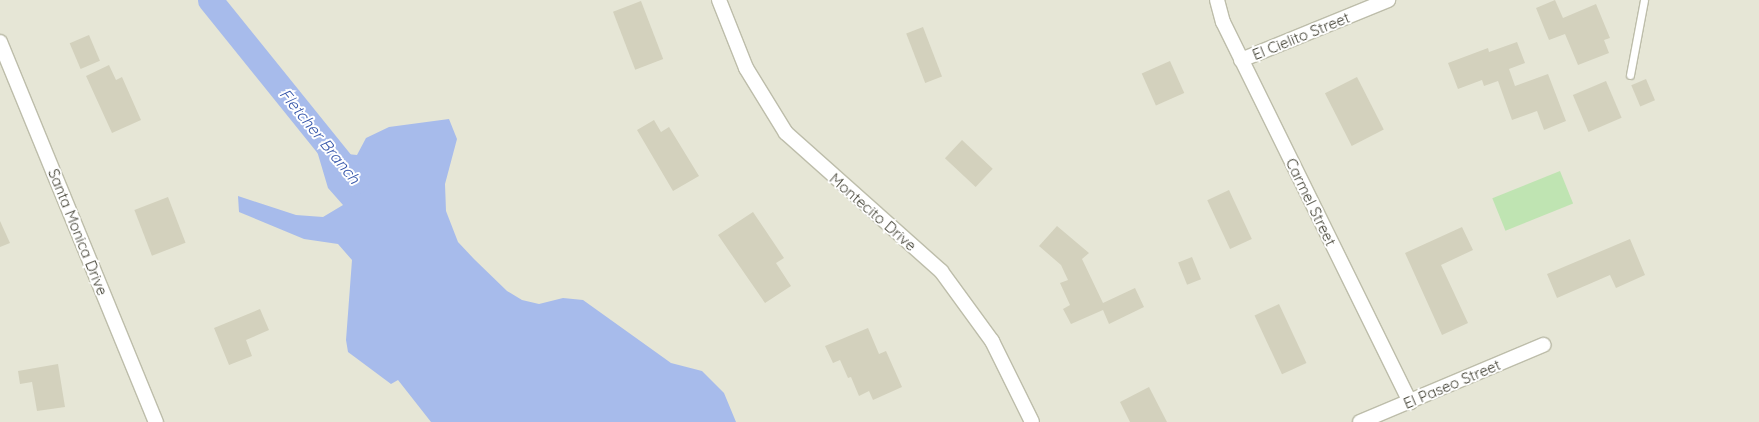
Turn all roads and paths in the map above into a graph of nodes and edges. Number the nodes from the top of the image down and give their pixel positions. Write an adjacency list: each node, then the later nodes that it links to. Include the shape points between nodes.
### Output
1 (718, 0): 11 (street, Montecito Drive, via 746,68 786,133 941,271 992,341)
2 (1217, 0): 6 (street, Carmel Street, via 1223,22)
3 (1388, 0): 6 (street, El Cielito Street)
4 (1644, 0): 7 (lane)
5 (0, 42): 10 (street, Santa Monica Drive)
6 (1241, 60): 9 (street, Carmel Street)
7 (1630, 75)
8 (1543, 345): 9 (street, El Paseo Street)
9 (1410, 402): 12 (street, El Paseo Street)
10 (156, 422)
11 (1032, 422)
12 (1360, 422)

